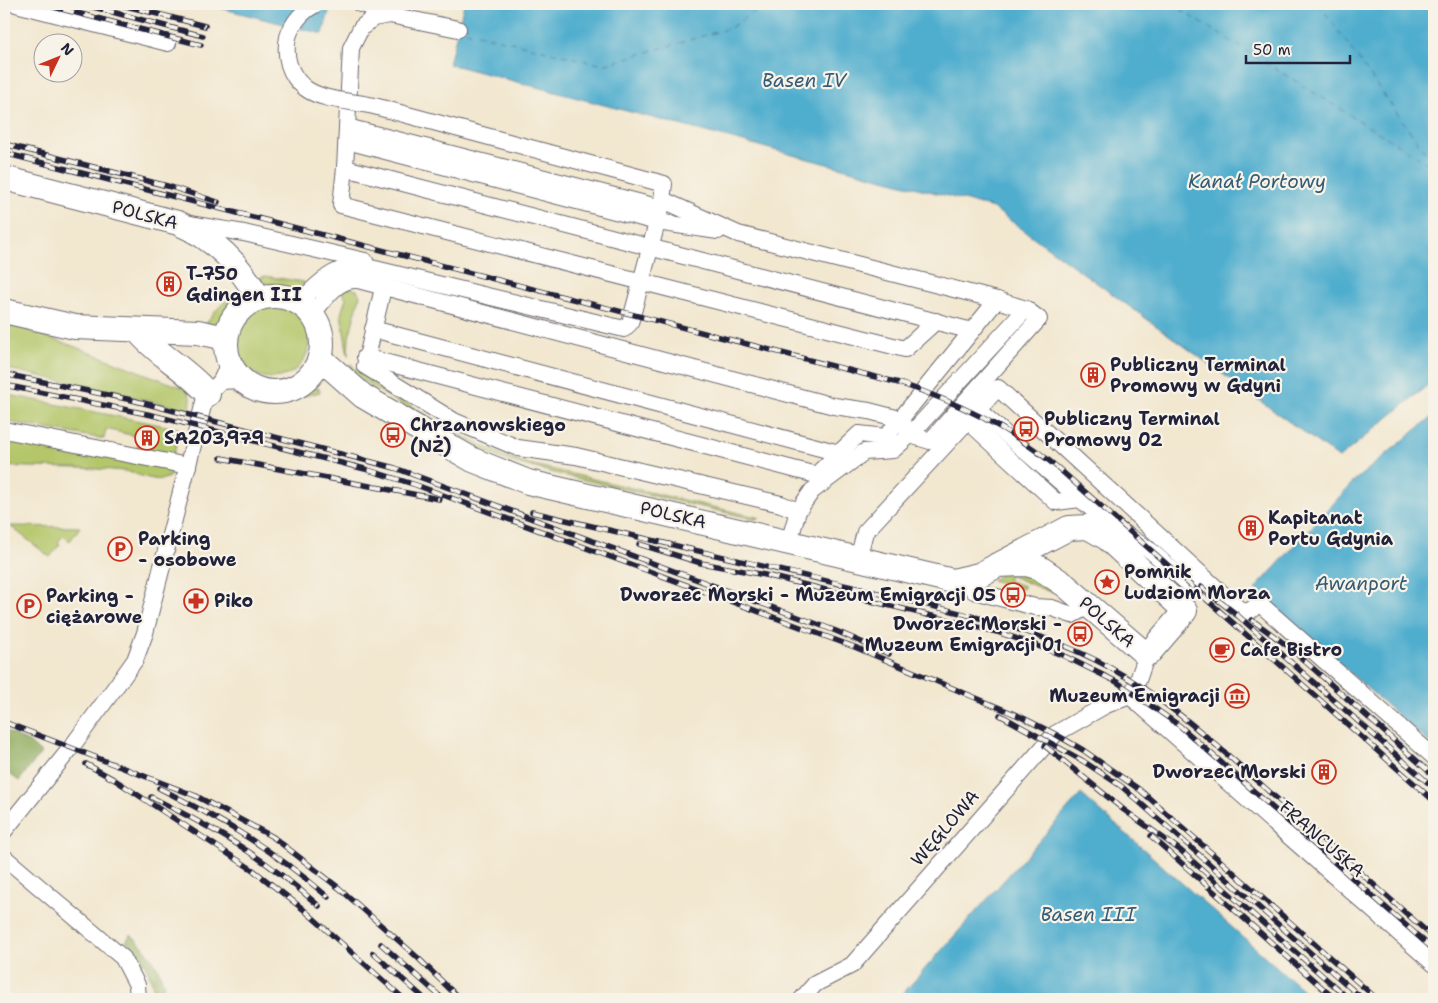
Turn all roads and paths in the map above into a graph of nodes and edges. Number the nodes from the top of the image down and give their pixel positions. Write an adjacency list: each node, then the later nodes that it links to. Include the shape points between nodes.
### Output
1 (16, 4): 4 (street)
2 (317, 4): 8 (street, bridge, via 295,22 287,45 290,70 306,89 664,184)
3 (360, 4): 5 (street, via 458,29 390,15 367,22 351,48)
4 (168, 44)
5 (347, 134): 6 (street); 8 (street)
6 (345, 168): 11 (street); 12 (street, via 341,205)
7 (4, 178): 9 (highway, POLSKA)
8 (660, 210): 10 (street); 10 (street); 11 (street)
9 (165, 220): 14 (highway, POLSKA, via 197,231 224,250 244,273); 19 (street, via 244,233)
10 (738, 234): 15 (street)
11 (650, 246): 12 (street); 18 (street)
12 (642, 281): 18 (street, via 905,349); 19 (street)
13 (383, 288): 16 (street, via 358,280 346,281); 20 (street); 28 (street, via 834,406)
14 (259, 298): 16 (highway, via 286,297); 23 (highway, via 238,311)
15 (997, 300): 22 (street); 30 (street, via 1026,309)
16 (305, 308): 19 (street, via 331,274 339,269 357,267 381,270 620,330); 25 (highway, via 321,335)
17 (4, 312): 21 (highway, via 75,327)
18 (936, 321): 22 (street)
19 (630, 323)
20 (373, 329): 24 (street); 31 (street)
21 (137, 330): 23 (highway, via 198,332); 26 (highway, via 147,342 187,372)
22 (972, 331): 28 (street)
23 (226, 338): 26 (highway)
24 (365, 357): 31 (street, via 816,475); 33 (street, via 365,366 454,420 518,448 576,456 781,504)
25 (315, 368): 26 (highway, via 297,386 283,392 261,390); 35 (highway, POLSKA, via 472,460 509,476)
26 (225, 379): 32 (street, via 205,398)
27 (973, 416): 34 (street); 37 (street, via 865,532); 39 (street, via 998,388)
28 (900, 419): 30 (street); 31 (street, via 886,437 859,434)
29 (4, 430): 32 (street)
30 (910, 435): 33 (street, via 893,450 864,452 843,466 812,491)
31 (839, 453)
32 (188, 466): 44 (street, via 145,633 135,660 70,749)
33 (798, 511): 35 (street)
34 (1114, 527): 36 (street); 39 (street, via 1146,546)
35 (789, 542): 37 (highway, POLSKA)
36 (1126, 555): 38 (highway, via 1097,530 1079,526 1069,528); 39 (highway)
37 (858, 559): 38 (highway, POLSKA, via 952,581)
38 (981, 573): 40 (highway, POLSKA, via 1020,564 1040,568); 40 (street, via 974,591 1072,615)
39 (1190, 588): 41 (highway, POLSKA, via 1184,615); 43 (street, via 1249,612 1259,603)
40 (1089, 606): 41 (highway, POLSKA)
41 (1149, 654): 42 (street)
42 (1130, 696): 46 (street, FRANCUSKA); 48 (street, WĘGLOWA, via 1106,705 1055,734 852,965 815,984)
43 (1434, 757)
44 (4, 831)
45 (4, 857): 47 (street, via 123,958 137,985)
46 (1434, 964)
47 (138, 999)
48 (802, 999)

